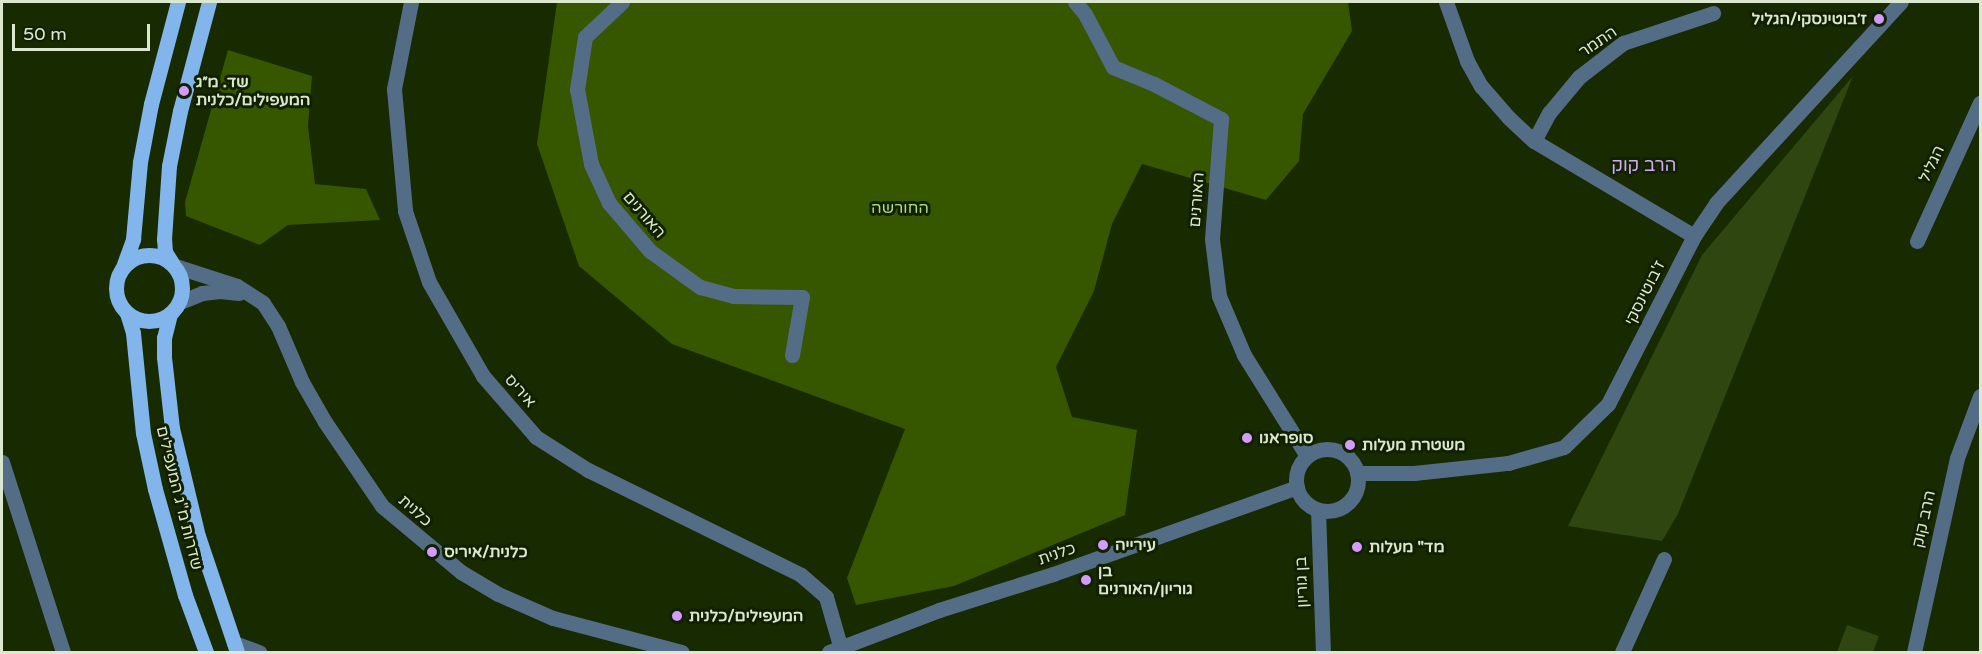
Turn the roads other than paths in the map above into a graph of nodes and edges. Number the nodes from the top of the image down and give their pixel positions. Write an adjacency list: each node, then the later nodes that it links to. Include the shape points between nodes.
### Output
1 (178, 2): 14 (main road, via 151,104 132,239)
2 (209, 2): 13 (main road, via 169,166 164,239 165,252)
3 (411, 2): 27 (street, איריס, via 394,89 405,211 429,282 483,376 536,437 588,470 801,575 826,597)
4 (622, 2): 18 (street, האורנים, via 585,37 577,89 591,164 609,203 650,251 700,287 734,296 802,297)
5 (1075, 2): 20 (street, האורנים, via 1113,67 1221,119 1212,239 1219,296 1244,355)
6 (1446, 2): 10 (street, via 1467,61 1481,86)
7 (1901, 2): 11 (street, ז'בוטינסקי, via 1716,203)
8 (1713, 13): 10 (street, התמר, via 1623,43 1579,77 1549,113)
9 (1980, 103): 12 (street, הגליל)
10 (1534, 141): 11 (street)
11 (1694, 236): 22 (street, ז'בוטינסקי, via 1608,404 1564,447 1497,464 1414,473)
12 (1917, 241)
13 (173, 264): 14 (main road, via 152,254 141,255); 15 (street, כלנית, via 237,286); 16 (main road, via 183,283)
14 (123, 267): 17 (main road, via 118,275 117,296)
15 (254, 296): 16 (street, via 220,291 202,293); 31 (street, כלנית, via 278,326 302,382 355,468 382,506 420,540 498,594 553,618)
16 (175, 308): 17 (main road, via 153,321); 26 (main road, שדרות מ"ג המעפילים, via 164,338 172,428 198,536)
17 (127, 313): 29 (main road, שדרות מ"ג המעפילים, via 154,489 184,595)
18 (792, 355)
19 (1980, 396): 34 (street, הרב קוק, via 1957,458)
20 (1307, 456): 22 (street, via 1327,449 1337,451 1346,456); 23 (street, via 1297,470)
21 (2, 462): 28 (street)
22 (1357, 473): 24 (street, via 1354,494 1347,503 1328,511)
23 (1297, 487): 24 (street, via 1304,501); 27 (street, כלנית, via 1075,567 939,610)
24 (1318, 510): 32 (street, בן גוריון)
25 (1664, 559): 33 (street)
26 (235, 648): 30 (street)
27 (832, 651)
28 (63, 652)
29 (206, 652)
30 (259, 652)
31 (682, 652)
32 (1323, 652)
33 (1622, 652)
34 (1914, 652)

